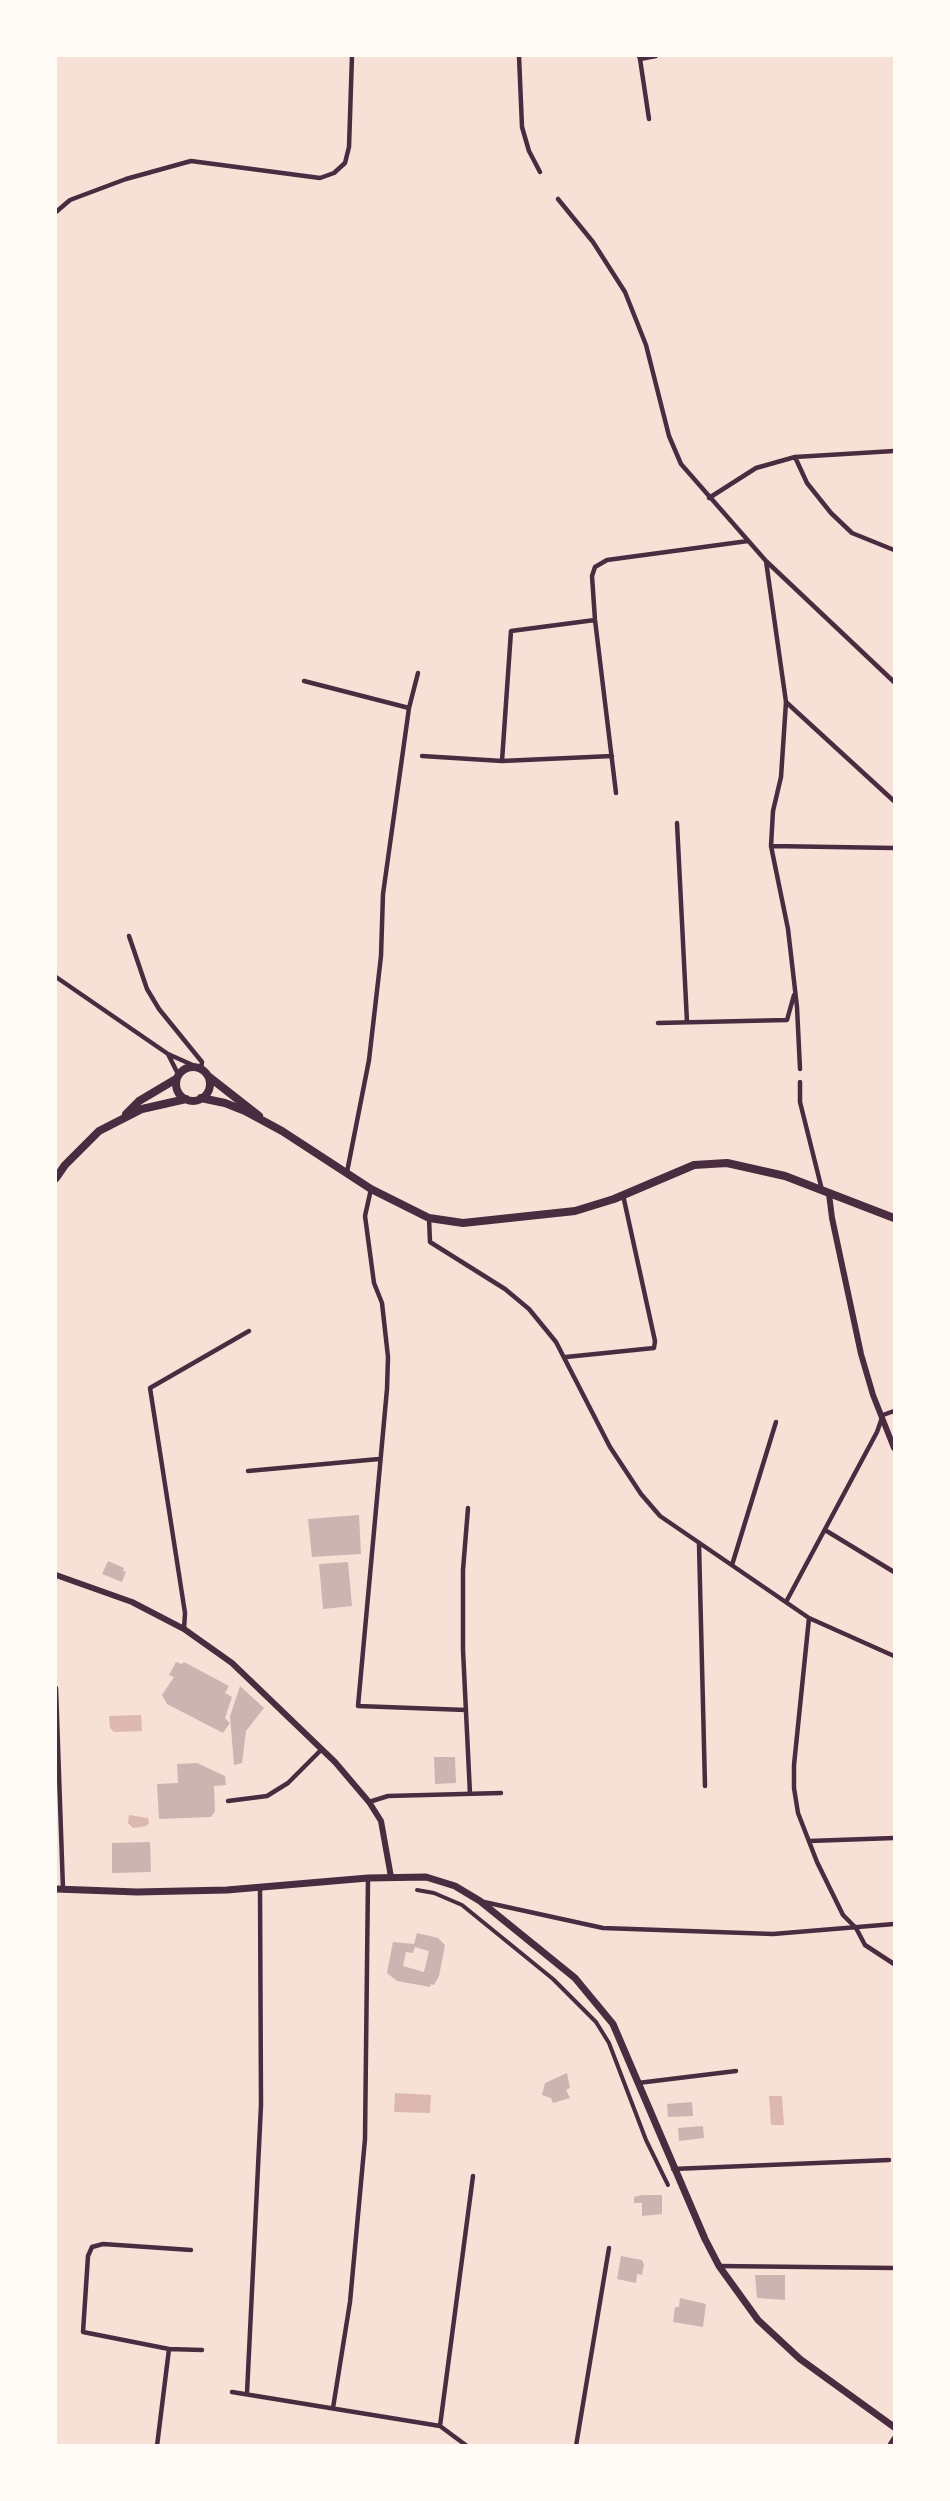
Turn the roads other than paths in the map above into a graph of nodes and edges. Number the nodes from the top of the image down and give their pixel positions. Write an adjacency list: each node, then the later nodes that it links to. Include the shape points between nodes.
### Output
1 (352, 56): 8 (street, via 349,147 345,163 334,173 320,178 191,161 70,200)
2 (519, 56): 6 (street, via 522,127)
3 (656, 56): 4 (street)
4 (639, 57): 5 (street)
5 (649, 119)
6 (540, 172)
7 (558, 199): 11 (street, via 626,292 646,345 673,445 681,464)
8 (56, 212)
9 (894, 451): 10 (street)
10 (795, 457): 11 (street, via 756,468); 13 (street, via 807,483 852,533)
11 (709, 498): 12 (street)
12 (748, 541): 14 (street); 15 (street, via 607,560 595,567 592,576)
13 (894, 550)
14 (766, 561): 18 (street); 19 (street)
15 (595, 620): 22 (street); 23 (street, via 511,631)
16 (418, 673): 20 (street)
17 (304, 681): 20 (street)
18 (894, 682)
19 (786, 702): 25 (street); 27 (street)
20 (409, 708): 44 (street, via 383,894 381,956 369,1060)
21 (422, 756): 23 (street)
22 (612, 756): 23 (street); 24 (street)
23 (502, 760)
24 (616, 793)
25 (894, 801)
26 (677, 823): 32 (street)
27 (771, 846): 28 (street); 31 (street, via 788,929)
28 (894, 848)
29 (129, 936): 35 (street, via 147,989 202,1062)
30 (56, 977): 34 (street)
31 (795, 989): 32 (street, via 787,1020); 36 (street)
32 (687, 1022): 33 (street)
33 (658, 1023)
34 (168, 1054): 35 (street); 38 (street)
35 (199, 1068): 37 (main road); 38 (main road, via 186,1068)
36 (800, 1069)
37 (208, 1076): 40 (main road, via 208,1091); 43 (main road)
38 (177, 1077): 41 (main road, via 178,1093); 42 (main road, via 139,1101)
39 (800, 1082): 47 (street, via 800,1102)
40 (201, 1098): 41 (main road); 43 (main road, via 225,1103)
41 (186, 1099): 42 (main road, via 142,1109)
42 (120, 1119): 45 (main road, via 84,1144)
43 (263, 1121): 44 (main road)
44 (347, 1172): 46 (main road)
45 (56, 1179)
46 (371, 1189): 49 (main road); 57 (street, via 365,1216 388,1356 384,1444)
47 (826, 1192): 48 (main road, via 758,1168 727,1163 694,1165); 50 (main road); 54 (street, via 861,1354)
48 (623, 1195): 49 (main road, via 575,1211 463,1223); 52 (street, via 654,1348)
49 (429, 1218): 52 (street, via 430,1242 505,1289 529,1310)
50 (894, 1218)
51 (249, 1331): 67 (street, via 150,1388 185,1613)
52 (566, 1357): 61 (street, via 610,1447 641,1494 660,1516)
53 (894, 1411): 54 (street)
54 (883, 1415): 56 (street); 60 (street)
55 (776, 1422): 62 (street)
56 (894, 1448)
57 (379, 1459): 58 (street); 70 (street, via 358,1706)
58 (248, 1471)
59 (468, 1508): 70 (street, via 463,1570)
60 (825, 1530): 63 (street); 65 (street)
61 (699, 1544): 62 (street); 72 (street)
62 (732, 1565): 65 (street)
63 (894, 1572)
64 (56, 1575): 67 (street, via 132,1602)
65 (786, 1602): 66 (street)
66 (809, 1618): 68 (street); 78 (street, via 794,1765 798,1813)
67 (184, 1629): 71 (street, via 232,1663)
68 (894, 1656)
69 (56, 1688): 81 (street)
70 (466, 1710): 74 (street)
71 (322, 1749): 75 (street, via 288,1783 267,1796); 76 (street)
72 (705, 1786)
73 (501, 1793): 74 (street)
74 (470, 1794): 76 (street, via 388,1797)
75 (228, 1801)
76 (369, 1802): 79 (street, via 381,1821)
77 (894, 1838): 78 (street)
78 (809, 1841): 86 (street, via 843,1915)
79 (392, 1877): 80 (main road); 84 (main road, via 426,1877 455,1886)
80 (368, 1878): 82 (main road); 102 (street, via 365,2139 350,2301)
81 (58, 1888): 82 (main road, via 137,1892)
82 (260, 1888): 101 (street, via 261,2105)
83 (417, 1890): 93 (street, via 462,1905 553,1978 596,2022 609,2043 646,2140)
84 (480, 1901): 86 (street, via 603,1928 773,1934); 89 (main road, via 575,1978 613,2024)
85 (894, 1924): 86 (street)
86 (856, 1928): 87 (street, via 865,1945)
87 (894, 1964)
88 (736, 2071): 89 (street)
89 (638, 2083): 91 (main road)
90 (889, 2160): 91 (street)
91 (673, 2169): 96 (main road)
92 (472, 2176): 103 (street)
93 (668, 2185)
94 (609, 2248): 108 (street)
95 (192, 2250): 98 (street, via 103,2244 92,2247 88,2256 83,2332)
96 (718, 2266): 97 (street); 104 (main road, via 758,2320 800,2359)
97 (894, 2268)
98 (169, 2349): 99 (street); 106 (street)
99 (202, 2350)
100 (232, 2392): 101 (street)
101 (247, 2393): 102 (street)
102 (333, 2409): 103 (street)
103 (440, 2426): 107 (street)
104 (894, 2427)
105 (894, 2438): 109 (street)
106 (157, 2445)
107 (467, 2445)
108 (576, 2445)
109 (889, 2445)

